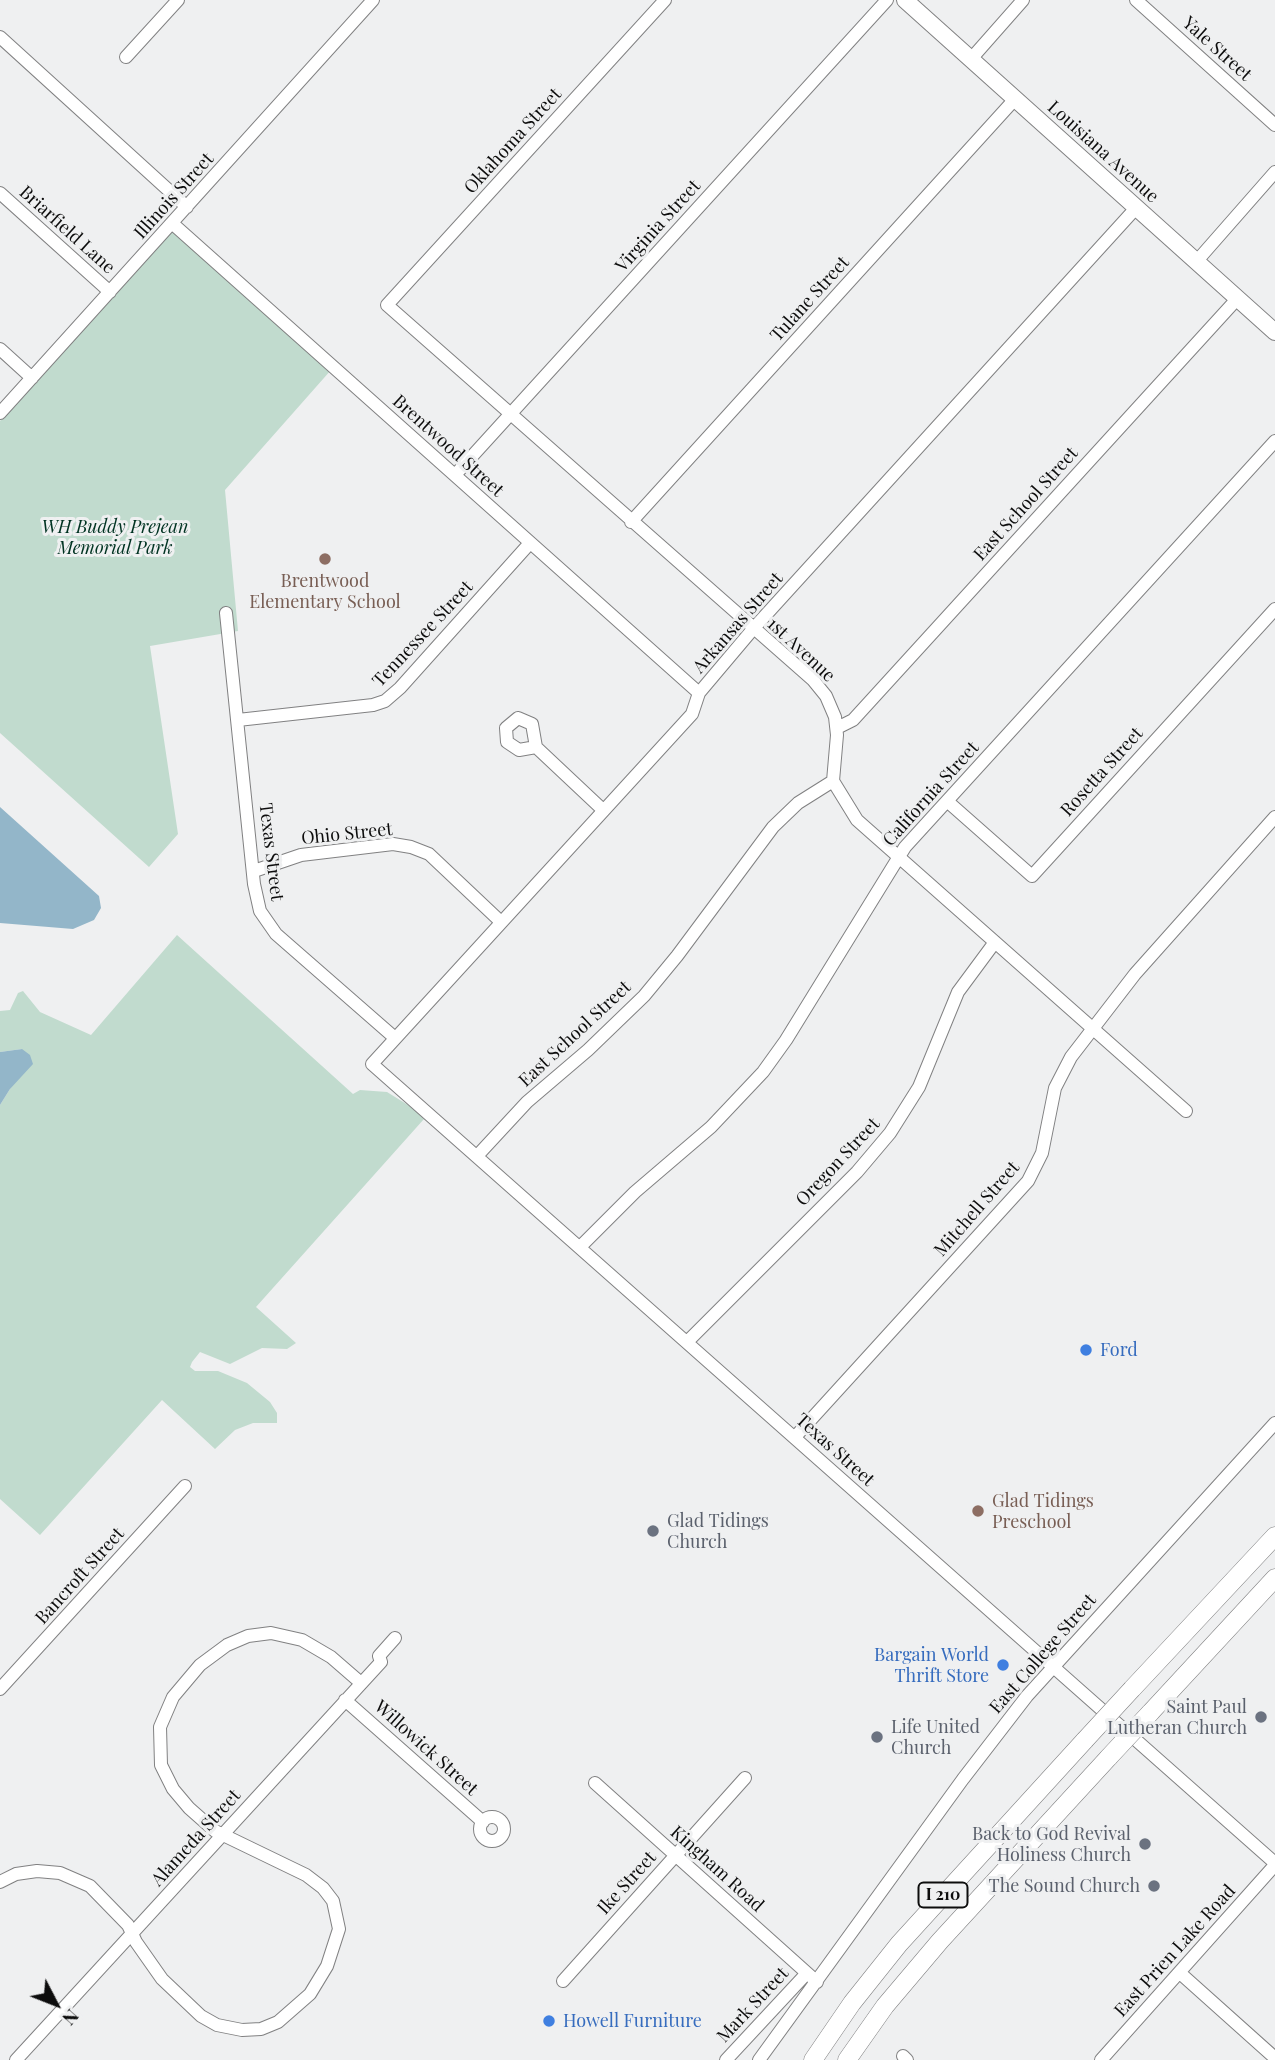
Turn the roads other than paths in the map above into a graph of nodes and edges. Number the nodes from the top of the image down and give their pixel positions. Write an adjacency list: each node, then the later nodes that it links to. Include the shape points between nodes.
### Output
1 (178, 0): 9 (street)
2 (373, 0): 15 (street, Illinois Street)
3 (665, 0): 21 (street, Oklahoma Street)
4 (887, 0): 26 (street, Virginia Street)
5 (905, 0): 10 (main road, Louisiana Avenue)
6 (1023, 0): 10 (street)
7 (1136, 0): 12 (street, Yale Street)
8 (0, 37): 15 (street)
9 (126, 57)
10 (971, 59): 11 (main road, Louisiana Avenue)
11 (1015, 99): 16 (main road, Louisiana Avenue); 29 (street, Tulane Street)
12 (1275, 125)
13 (1275, 173): 18 (street)
14 (0, 193): 19 (street, Briarfield Lane)
15 (187, 207): 17 (street, Illinois Street)
16 (1136, 208): 18 (main road, Louisiana Avenue); 33 (street, Arkansas Street)
17 (173, 224): 19 (street, Illinois Street); 28 (street, Brentwood Street)
18 (1196, 262): 20 (main road, Louisiana Avenue)
19 (110, 292): 24 (street, Illinois Street)
20 (1237, 299): 22 (main road, Louisiana Avenue); 36 (street, East School Street, via 853,720)
21 (387, 305): 26 (street, 1st Avenue)
22 (1275, 332)
23 (0, 349): 24 (street)
24 (32, 378): 25 (street, Illinois Street)
25 (0, 413)
26 (510, 415): 28 (street, Virginia Street); 29 (street, 1st Avenue)
27 (1275, 441): 39 (street, California Street)
28 (455, 475): 30 (street, Brentwood Street)
29 (631, 522): 33 (street, 1st Avenue)
30 (530, 543): 34 (street, Brentwood Street); 35 (street, Tennessee Street, via 385,701)
31 (1275, 609): 39 (street, Rosetta Street, via 1032,876)
32 (226, 613): 35 (street, Texas Street)
33 (753, 629): 34 (street, Arkansas Street); 36 (street, 1st Avenue, via 820,688 832,706)
34 (699, 693): 40 (street, Arkansas Street, via 692,714)
35 (238, 720): 43 (street, Texas Street)
36 (837, 728): 38 (street, 1st Avenue)
37 (536, 747): 40 (street)
38 (833, 781): 42 (street, via 857,820); 50 (street, East School Street, via 773,827 644,996 527,1102)
39 (947, 801): 42 (street, California Street)
40 (603, 810): 44 (street, Arkansas Street)
41 (1275, 817): 46 (street, Mitchell Street)
42 (898, 856): 45 (street); 51 (street, California Street, via 763,1072 711,1128 635,1192)
43 (254, 871): 44 (street, Ohio Street, via 301,855 393,844 411,847 429,854); 47 (street, Texas Street, via 260,911 276,934)
44 (501, 922): 47 (street, Arkansas Street)
45 (995, 942): 46 (street); 52 (street, Oregon Street, via 958,992 919,1087 890,1133)
46 (1092, 1028): 49 (street); 54 (street, Mitchell Street, via 1058,1079 1042,1153 1028,1181)
47 (395, 1038): 48 (street, Arkansas Street)
48 (372, 1064): 50 (street, Texas Street)
49 (1186, 1111)
50 (477, 1156): 51 (street, Texas Street)
51 (580, 1247): 52 (street, Texas Street)
52 (688, 1342): 54 (street, Texas Street)
53 (1275, 1423): 59 (street, East College Street)
54 (795, 1437): 59 (street, Texas Street)
55 (186, 1486): 61 (street, Bancroft Street)
56 (1273, 1538): 78 (highway, I 210, bridge, via 900,1944)
57 (1275, 1578): 79 (highway, I 210, bridge, via 940,1941)
58 (396, 1637): 60 (street, Alameda Street)
59 (1052, 1666): 68 (street, Texas Street); 72 (street, East College Street)
60 (361, 1683): 62 (street, Alameda Street); 66 (street, Willowick Street, via 316,1647 271,1633 235,1641 189,1678 164,1714 158,1737 161,1765 181,1799)
61 (0, 1689)
62 (345, 1700): 65 (street, Willowick Street); 66 (street, Alameda Street)
63 (745, 1777): 67 (street, Ike Street)
64 (594, 1783): 67 (street, Kingham Road)
65 (482, 1822)
66 (223, 1834): 70 (street, Alameda Street); 70 (street, Willowick Street, via 306,1875 332,1900 339,1923 336,1942 324,1972 304,2000 286,2017 261,2029 242,2031 217,2025 169,1987)
67 (676, 1856): 72 (street, Kingham Road); 73 (street, Ike Street)
68 (1275, 1864): 71 (street, East Prien Lake Road)
69 (0, 1882): 70 (street, Willowick Street, via 27,1871 70,1877 102,1895)
70 (132, 1933): 75 (street, Alameda Street)
71 (1180, 1973): 74 (street); 80 (street, East Prien Lake Road)
72 (812, 1977): 76 (street, Mark Street); 77 (street, East College Street)
73 (563, 1981)
74 (1275, 2058)
75 (16, 2060)
76 (726, 2060)
77 (759, 2060)
78 (813, 2060)
79 (847, 2060)
80 (1101, 2060)

